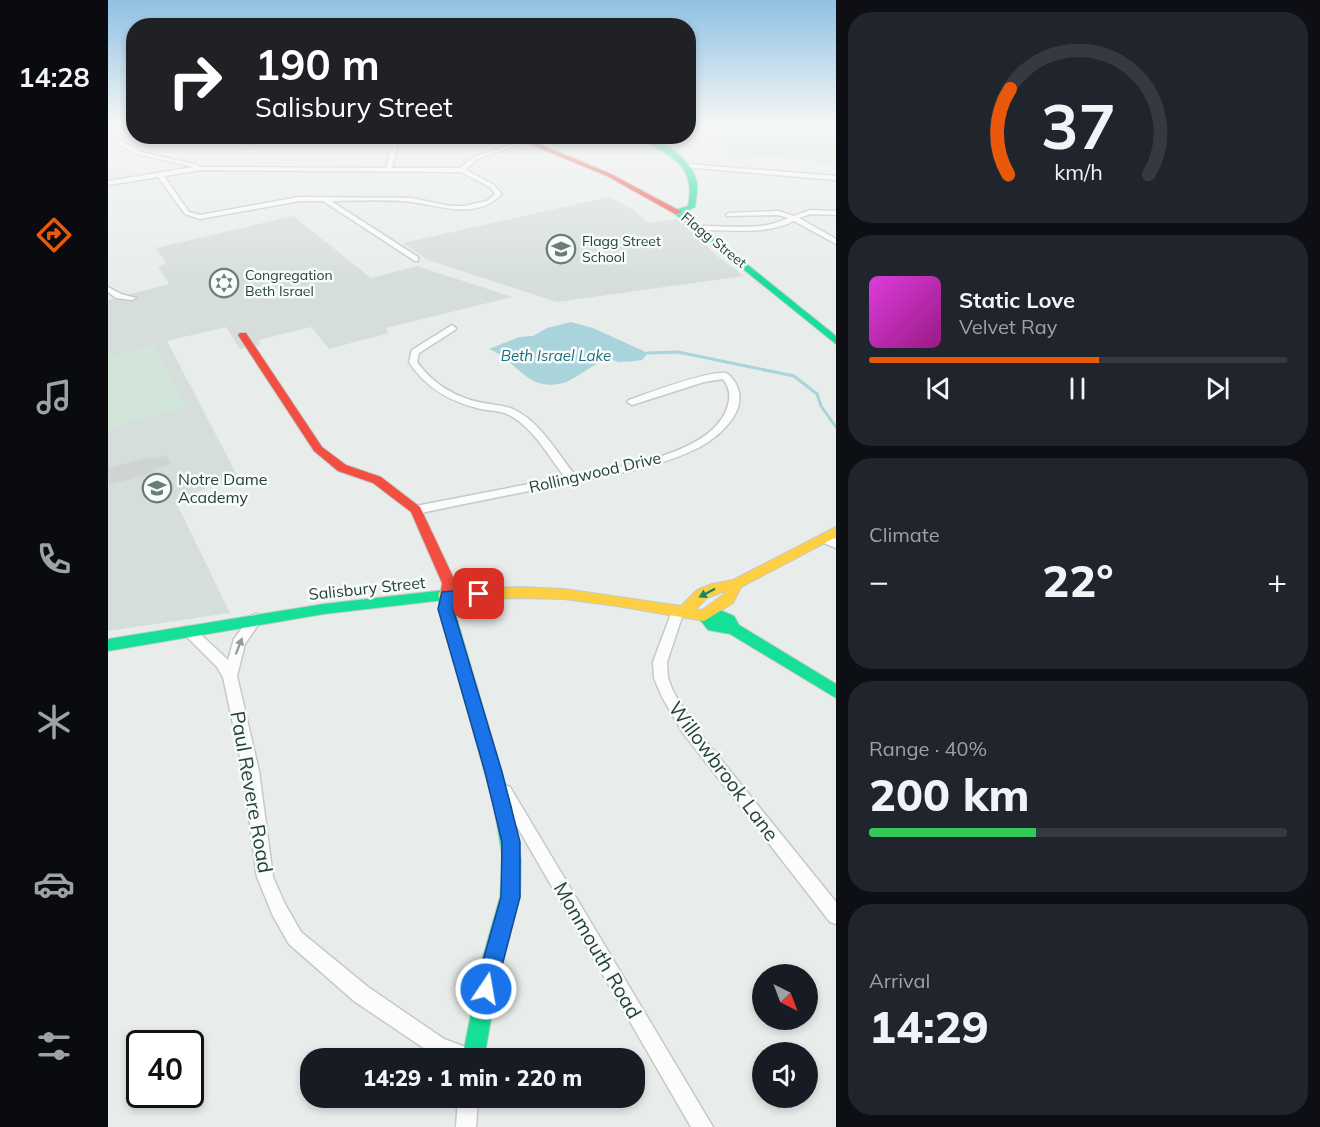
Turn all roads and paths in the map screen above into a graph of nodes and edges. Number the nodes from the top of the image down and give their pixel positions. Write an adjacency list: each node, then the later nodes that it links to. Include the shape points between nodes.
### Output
1 (151, 176): 8 (street)
2 (161, 176): 9 (street, via 185,211 195,217 287,200)
3 (472, 176): 9 (street, via 495,188 498,196 484,204 460,209 411,200)
4 (610, 176): 10 (street)
5 (694, 176): 10 (street, Flagg Street, via 697,186 691,207)
6 (806, 176): 7 (street)
7 (836, 178)
8 (108, 183)
9 (324, 200): 16 (street)
10 (678, 212): 14 (street, Flagg Street)
11 (836, 213): 13 (street, via 810,212)
12 (729, 215): 13 (street, via 778,213)
13 (794, 218): 14 (street, via 755,229); 15 (street)
14 (699, 228): 21 (street, Flagg Street)
15 (836, 242)
16 (415, 258)
17 (108, 289): 18 (street, via 118,296)
18 (132, 298)
19 (452, 328): 23 (street, via 415,352 413,362 423,376 449,395 511,412 523,420)
20 (243, 335): 24 (street, via 318,449 342,468 377,480)
21 (836, 341)
22 (632, 402): 23 (street, Rollingwood Drive, via 703,379 725,376 735,398 728,421 702,441 633,467)
23 (572, 479): 24 (street, Rollingwood Drive)
24 (416, 510): 28 (street, via 449,583)
25 (836, 531): 26 (street)
26 (829, 541): 27 (street)
27 (736, 584): 29 (street, one-way to 29, via 702,594); 30 (street, via 728,599)
28 (447, 596): 29 (street, Salisbury Street, via 543,593); 31 (street, Salisbury Street); 36 (street, via 446,609)
29 (681, 612): 30 (street, Salisbury Street); 37 (street, Willowbrook Lane, via 664,648 660,670 673,705)
30 (704, 616): 35 (street, Salisbury Street, via 714,613 729,620 733,629)
31 (256, 619): 32 (street, Salisbury Street); 34 (street, Paul Revere Road, one-way to 31, via 239,643)
32 (188, 631): 33 (street, Salisbury Street); 34 (street, Paul Revere Road, via 222,663)
33 (108, 645)
34 (230, 676): 38 (street, Paul Revere Road, via 251,771 266,877 295,938 370,1000)
35 (836, 692)
36 (494, 772): 39 (street, via 508,824 512,878 506,919 491,963); 42 (street, Monmouth Road)
37 (836, 916)
38 (443, 1048)
39 (474, 1048)
40 (467, 1108): 41 (street)
41 (466, 1127)
42 (703, 1127)

